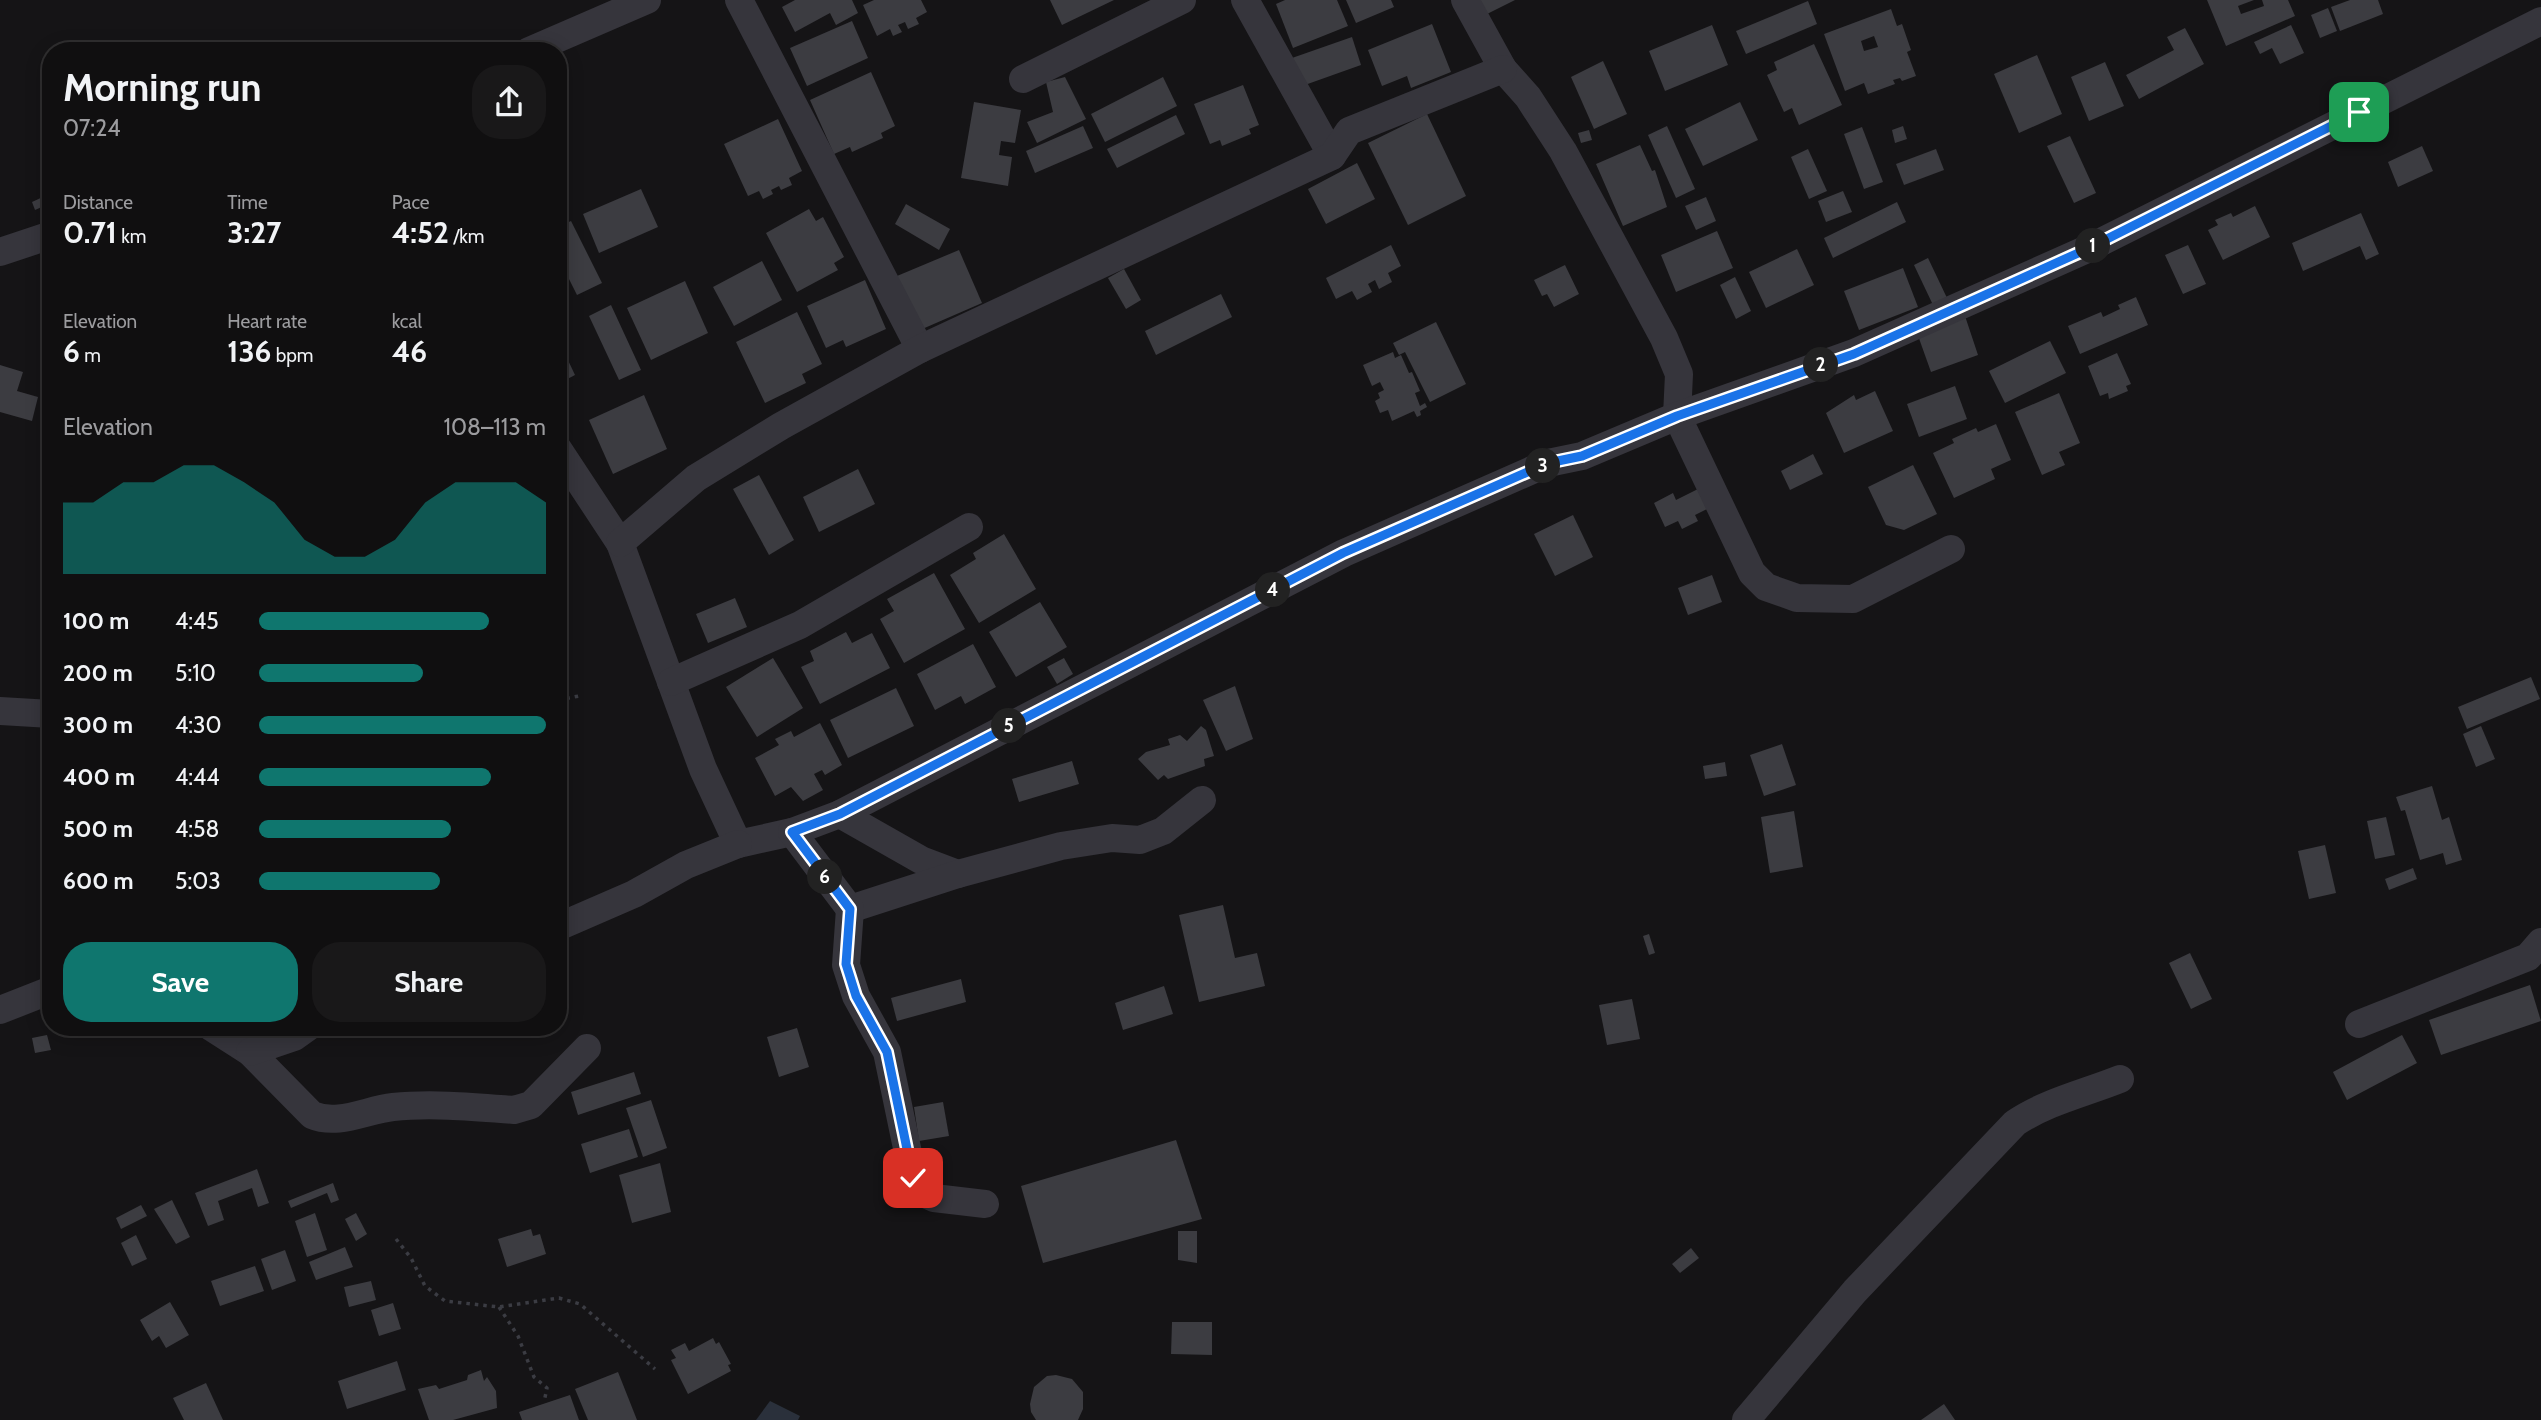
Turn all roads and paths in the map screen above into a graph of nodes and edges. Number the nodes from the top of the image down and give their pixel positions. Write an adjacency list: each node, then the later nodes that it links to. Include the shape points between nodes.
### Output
1 (647, 0): 7 (street)
2 (739, 0): 13 (street)
3 (1182, 0): 9 (street)
4 (1245, 0): 10 (street)
5 (1465, 0): 8 (street)
6 (2541, 21): 14 (street, via 2085,250 1854,354)
7 (550, 42)
8 (1503, 69): 10 (street, via 1349,131); 14 (street, via 1528,97 1563,151 1664,338 1679,374)
9 (1023, 79)
10 (1332, 156): 13 (street)
11 (42, 238): 12 (street)
12 (0, 252)
13 (920, 349): 17 (street, via 696,478)
14 (1677, 416): 18 (street, via 1752,573 1766,587 1797,598 1853,599); 25 (street, via 1582,456 1548,463 1343,553)
15 (567, 463): 17 (street)
16 (969, 527): 19 (street, via 800,625)
17 (620, 543): 19 (street)
18 (1951, 549)
19 (671, 682): 27 (street)
20 (579, 696): 21 (path)
21 (567, 698)
22 (0, 711): 23 (street)
23 (42, 713)
24 (1202, 800): 28 (street, via 1163,831 1140,840 1112,838 1061,846)
25 (840, 814): 26 (street); 28 (street, via 921,860)
26 (792, 832): 27 (street); 29 (street)
27 (738, 844): 30 (street)
28 (958, 874): 29 (street)
29 (850, 909): 40 (street, via 846,964 856,996 887,1052 913,1178 919,1191 934,1198)
30 (567, 923)
31 (2541, 942): 34 (street, via 2528,957)
32 (42, 994): 33 (street)
33 (0, 1010)
34 (2359, 1024)
35 (225, 1036): 38 (street)
36 (295, 1036): 38 (street)
37 (587, 1048): 38 (street, via 531,1105 514,1110 395,1107 341,1119 312,1115)
38 (250, 1052)
39 (2120, 1079): 45 (street, via 2036,1109 2015,1123 1855,1291)
40 (985, 1204)
41 (396, 1239): 42 (path, via 425,1286 445,1301)
42 (499, 1307): 43 (path, via 559,1298 580,1304); 44 (path, via 518,1336 534,1377 547,1388)
43 (655, 1369)
44 (544, 1402)
45 (1746, 1420)

